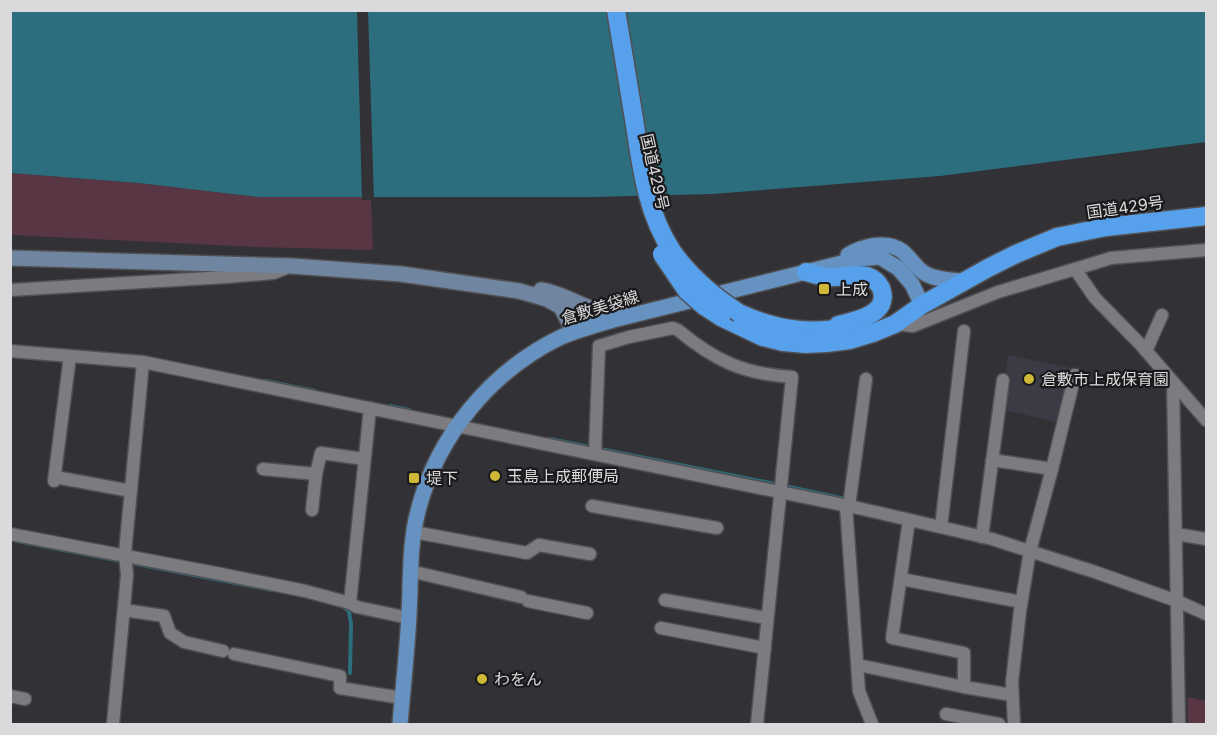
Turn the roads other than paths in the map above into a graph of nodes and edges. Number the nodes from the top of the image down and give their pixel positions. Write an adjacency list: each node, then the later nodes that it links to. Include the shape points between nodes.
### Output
1 (605, 10): 14 (highway, 国道429号, bridge, via 634,186 650,232 687,291 704,306)
2 (616, 10): 14 (highway, 国道429号, bridge, via 645,183 660,227 672,250)
3 (1206, 216): 10 (highway, 国道429号, via 1106,227 1057,237)
4 (1206, 250): 8 (street, via 1111,258)
5 (10, 258): 6 (street)
6 (292, 266): 11 (street, via 401,274); 12 (street, via 273,273 226,277)
7 (830, 267): 9 (main road, 倉敷美袋線); 10 (main road, via 856,251 872,245 886,246 901,250 923,273); 13 (main road, 倉敷美袋線, via 880,257 898,268)
8 (1075, 269): 17 (street, via 998,292 913,326); 22 (street, via 1095,298)
9 (806, 273): 16 (main road, 倉敷美袋線); 18 (highway, via 829,277 860,274 878,282 882,289 881,305 863,319)
10 (963, 281): 13 (highway, 国道429号)
11 (485, 286): 16 (street, via 522,286); 20 (street, via 548,299 561,307)
12 (10, 290)
13 (922, 305): 17 (highway, 国道429号); 18 (highway, 国道429号, via 863,325)
14 (730, 315): 17 (highway, 国道429号, via 763,337 806,344 850,340); 18 (highway, 国道429号)
15 (1162, 315): 22 (street)
16 (628, 316): 20 (main road, 倉敷美袋線)
17 (895, 324)
18 (807, 331)
19 (963, 331): 44 (street)
20 (574, 332): 31 (main road, 倉敷美袋線, via 523,360 494,384)
21 (10, 351): 23 (street)
22 (1146, 351): 28 (street)
23 (70, 356): 24 (street); 38 (street, via 55,479)
24 (143, 362): 29 (street); 38 (street)
25 (1075, 375): 36 (street)
26 (866, 379): 41 (street)
27 (1003, 380): 34 (street)
28 (1173, 382): 30 (street); 48 (street)
29 (370, 408): 31 (street); 33 (street)
30 (1206, 420)
31 (458, 426): 32 (street); 46 (main road, 倉敷美袋線, via 434,465)
32 (595, 449): 39 (street); 39 (street, via 599,345 673,328 708,353 743,370 792,376)
33 (364, 459): 37 (street, via 321,453); 59 (street)
34 (992, 460): 36 (street); 49 (street)
35 (263, 469): 37 (street)
36 (1053, 469): 51 (street)
37 (316, 474): 42 (street)
38 (131, 491): 53 (street)
39 (781, 491): 41 (street); 64 (street)
40 (592, 506): 45 (street)
41 (847, 506): 43 (street); 67 (street)
42 (312, 510)
43 (909, 520): 44 (street); 55 (street)
44 (940, 527): 49 (street)
45 (717, 528)
46 (414, 532): 52 (street, via 527,553 539,545); 54 (main road, 倉敷美袋線)
47 (10, 534): 53 (street)
48 (1176, 534): 50 (street); 57 (street)
49 (982, 537): 51 (street)
50 (1206, 539)
51 (1030, 551): 57 (street); 58 (street)
52 (590, 554)
53 (125, 561): 59 (street, via 242,578); 60 (street)
54 (410, 572): 61 (street); 63 (main road, 倉敷美袋線)
55 (901, 579): 58 (street); 68 (street, via 892,638 964,653)
56 (665, 600): 64 (street)
57 (1176, 601): 62 (street); 80 (street)
58 (1021, 602): 69 (street)
59 (350, 603): 63 (street)
60 (123, 610): 71 (street, via 164,615 170,633 184,642 340,676 340,688); 74 (street)
61 (587, 614)
62 (1206, 614)
63 (409, 618): 71 (main road, 倉敷美袋線)
64 (767, 618): 66 (street)
65 (661, 628): 66 (street)
66 (765, 648): 76 (street)
67 (862, 666): 68 (street); 77 (street, via 860,692)
68 (964, 687): 69 (street)
69 (1012, 695): 79 (street)
70 (10, 696): 72 (street)
71 (402, 698): 75 (main road, 倉敷美袋線)
72 (25, 699)
73 (946, 714): 78 (street)
74 (113, 724)
75 (400, 724)
76 (757, 724)
77 (872, 724)
78 (999, 724)
79 (1014, 724)
80 (1179, 724)

